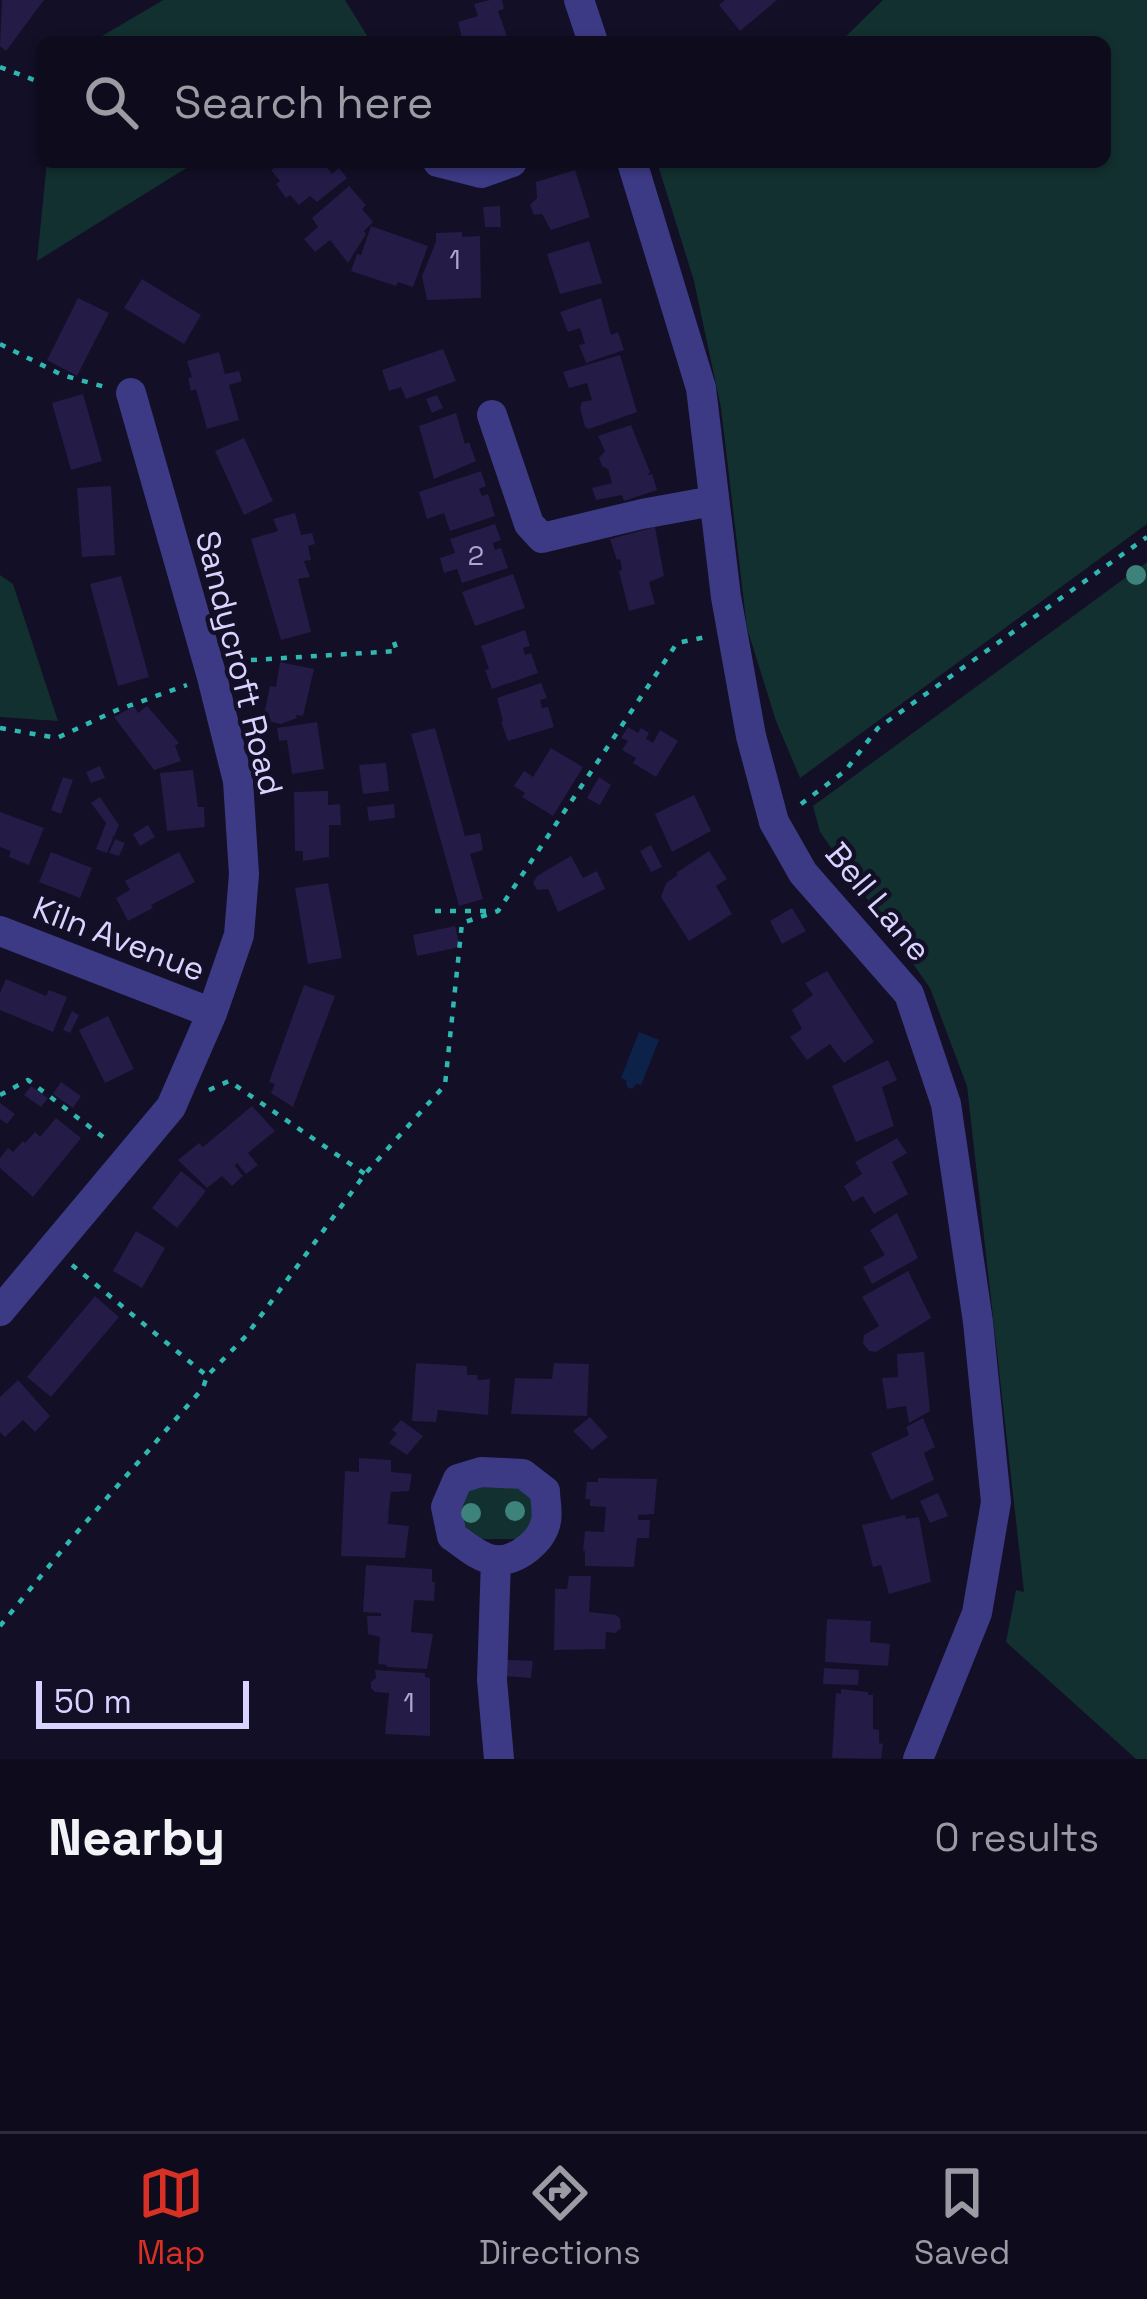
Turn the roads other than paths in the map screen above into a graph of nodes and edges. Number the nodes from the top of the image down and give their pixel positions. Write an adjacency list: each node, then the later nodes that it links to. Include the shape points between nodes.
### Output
1 (579, 0): 2 (street)
2 (591, 36)
3 (461, 168): 4 (street)
4 (495, 168)
5 (634, 168): 8 (street, Bell Lane, via 701,388)
6 (131, 394): 10 (street, Sandycroft Road, via 238,781 239,935)
7 (492, 415): 8 (street, via 540,549 641,514)
8 (713, 501): 14 (street, Bell Lane, via 751,736 774,822 803,873 909,994 946,1104 996,1502 977,1613)
9 (0, 931): 10 (street, Kiln Avenue)
10 (212, 1013): 11 (street, Sandycroft Road, via 171,1107)
11 (0, 1311)
12 (496, 1560): 13 (street, via 492,1679)
13 (500, 1759)
14 (918, 1759)

